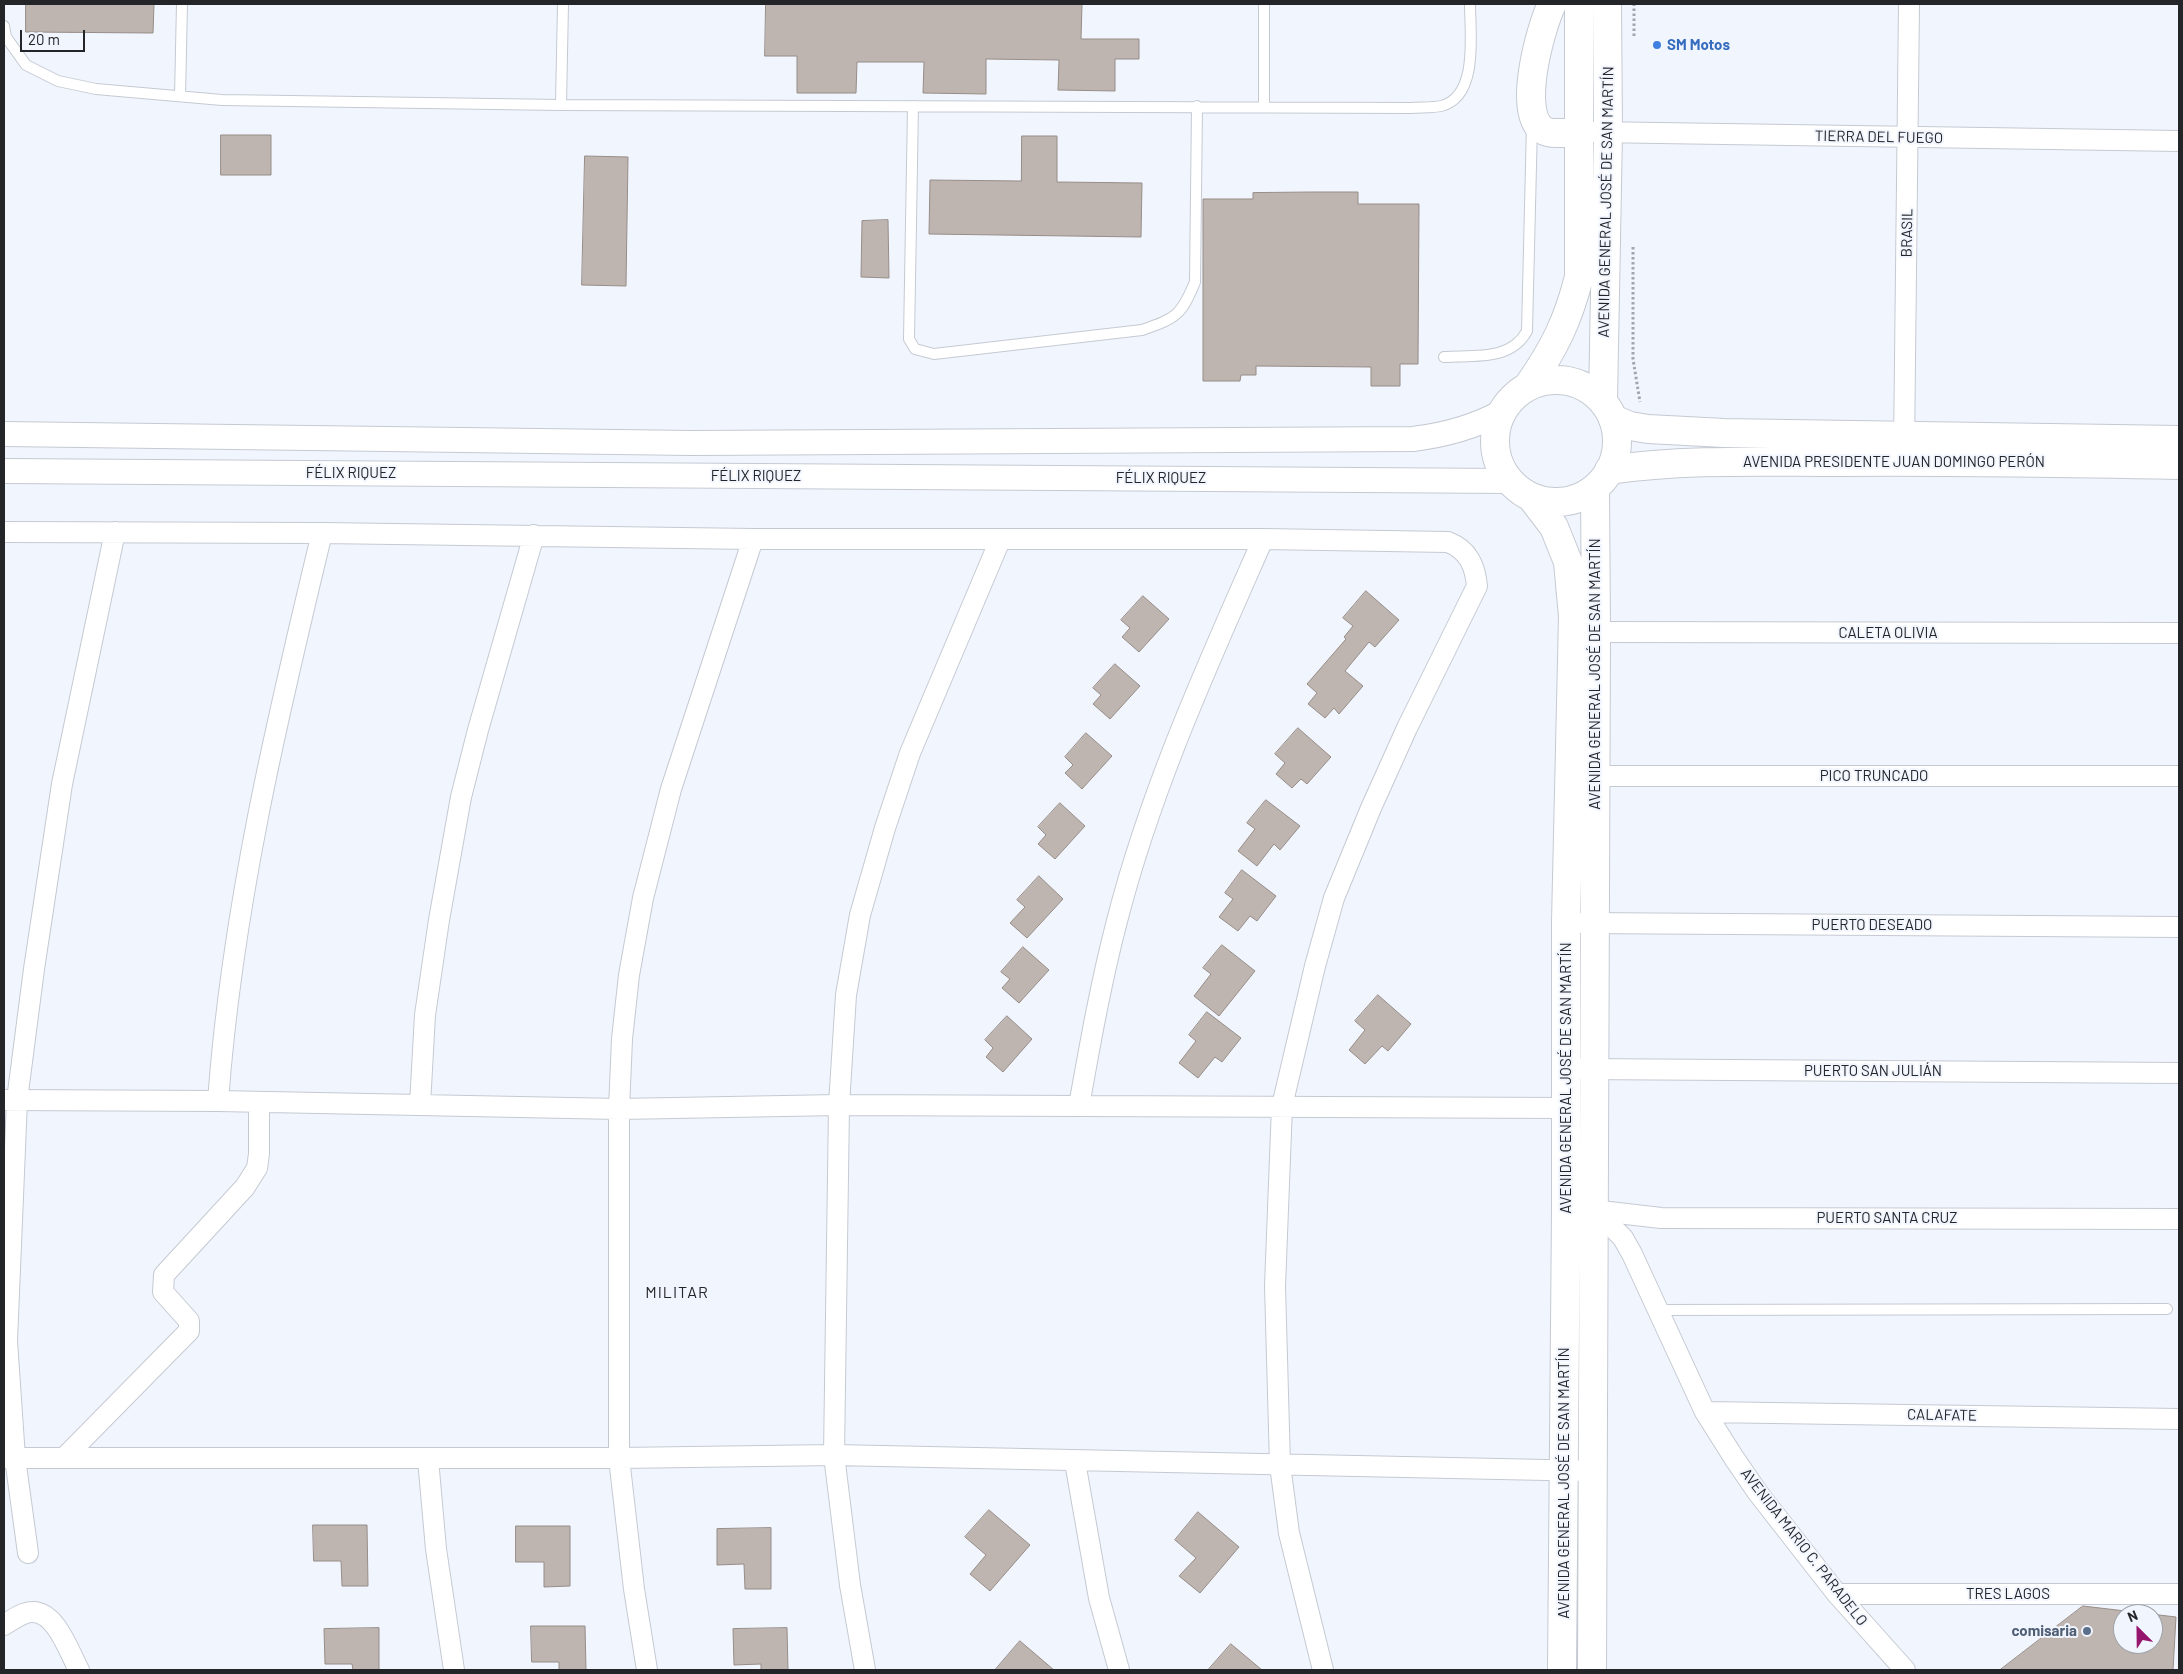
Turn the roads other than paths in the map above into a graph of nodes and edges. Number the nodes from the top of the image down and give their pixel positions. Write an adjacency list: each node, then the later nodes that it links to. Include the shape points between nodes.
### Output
1 (182, 4): 10 (lane)
2 (563, 4): 11 (lane)
3 (1264, 4): 14 (lane)
4 (1470, 4): 14 (lane, via 1470,68 1466,84 1459,96 1443,106)
5 (1552, 4): 17 (main road, via 1538,42 1532,71 1532,106 1540,127)
6 (1579, 4): 15 (main road, AVENIDA GENERAL JOSÉ DE SAN MARTÍN)
7 (1607, 4): 16 (main road, AVENIDA GENERAL JOSÉ DE SAN MARTÍN)
8 (1909, 4): 18 (street, BRASIL)
9 (4, 26): 10 (lane, via 6,37 26,64 58,81 96,89)
10 (180, 96): 11 (lane, via 222,100)
11 (561, 105): 12 (lane)
12 (913, 106): 13 (lane); 13 (lane, via 909,339 915,348 934,354 1142,330 1168,321 1185,306 1194,282)
13 (1197, 106): 14 (lane)
14 (1264, 106)
15 (1580, 132): 16 (street, TIERRA DEL FUEGO); 17 (main road); 21 (main road, AVENIDA GENERAL JOSÉ DE SAN MARTÍN, via 1579,277 1572,306 1551,352)
16 (1608, 132): 18 (street, TIERRA DEL FUEGO); 22 (main road, AVENIDA GENERAL JOSÉ DE SAN MARTÍN)
17 (1539, 138): 20 (lane, via 1527,331 1514,348 1500,353)
18 (1908, 138): 19 (street, TIERRA DEL FUEGO); 26 (street, BRASIL)
19 (2179, 141)
20 (1444, 357)
21 (1528, 386): 22 (main road, AVENIDA GENERAL JOSÉ DE SAN MARTÍN, via 1547,380 1568,380 1587,388); 23 (main road, AVENIDA GENERAL JOSÉ DE SAN MARTÍN)
22 (1608, 410): 26 (main road, AVENIDA PRESIDENTE JUAN DOMINGO PERÓN, via 1630,426 1648,429); 29 (main road, AVENIDA GENERAL JOSÉ DE SAN MARTÍN, via 1617,436 1616,454)
23 (1500, 413): 24 (street, via 1447,434 1413,439 692,443); 30 (main road, AVENIDA GENERAL JOSÉ DE SAN MARTÍN, via 1495,432 1495,452)
24 (4, 434)
25 (2179, 440): 26 (main road, AVENIDA PRESIDENTE JUAN DOMINGO PERÓN)
26 (1904, 448): 27 (main road, AVENIDA PRESIDENTE JUAN DOMINGO PERÓN); 29 (main road, AVENIDA PRESIDENTE JUAN DOMINGO PERÓN, via 1654,464)
27 (2179, 465)
28 (4, 471): 30 (street, FÉLIX RIQUEZ)
29 (1602, 479): 31 (main road, AVENIDA GENERAL JOSÉ DE SAN MARTÍN, via 1580,497 1564,502); 39 (main road, AVENIDA GENERAL JOSÉ DE SAN MARTÍN)
30 (1509, 481): 31 (main road, AVENIDA GENERAL JOSÉ DE SAN MARTÍN)
31 (1531, 497): 41 (main road, AVENIDA GENERAL JOSÉ DE SAN MARTÍN, via 1554,527 1568,562)
32 (4, 532): 33 (street)
33 (115, 532): 34 (street); 49 (street, via 62,784)
34 (322, 533): 35 (street); 50 (street, via 262,802 223,1026)
35 (534, 535): 36 (street); 52 (street, via 461,797 438,920 425,1015)
36 (753, 539): 38 (street); 57 (street, via 674,780 643,898 629,975)
37 (1264, 539): 38 (street); 54 (street, via 1181,727 1150,813 1117,920); 55 (street, via 1448,542 1468,556 1475,569 1477,586 1403,737 1334,898)
38 (1000, 540): 53 (street, via 910,753 862,906 846,995)
39 (1596, 632): 40 (street, CALETA OLIVIA); 41 (main road, AVENIDA GENERAL JOSÉ DE SAN MARTÍN)
40 (2179, 633)
41 (1582, 774): 42 (street, PICO TRUNCADO); 43 (main road, AVENIDA GENERAL JOSÉ DE SAN MARTÍN); 44 (main road, AVENIDA GENERAL JOSÉ DE SAN MARTÍN)
42 (2179, 776)
43 (1566, 922): 44 (street, PUERTO DESEADO); 46 (main road, AVENIDA GENERAL JOSÉ DE SAN MARTÍN)
44 (1595, 924): 45 (street, PUERTO DESEADO); 47 (main road, AVENIDA GENERAL JOSÉ DE SAN MARTÍN)
45 (2179, 927)
46 (1566, 1068): 47 (street, PUERTO SAN JULIÁN); 56 (main road, AVENIDA GENERAL JOSÉ DE SAN MARTÍN)
47 (1593, 1070): 48 (street, PUERTO SAN JULIÁN); 60 (main road, AVENIDA GENERAL JOSÉ DE SAN MARTÍN)
48 (2179, 1073)
49 (10, 1100): 50 (street); 67 (street)
50 (218, 1101): 51 (street)
51 (259, 1102): 52 (street); 68 (street, via 257,1168 245,1187 164,1275 163,1292 189,1320 188,1331)
52 (420, 1105): 57 (street)
53 (839, 1105): 54 (street); 57 (street); 66 (street)
54 (1079, 1106): 55 (street)
55 (1282, 1106): 56 (street); 72 (street, via 1275,1286)
56 (1565, 1108): 58 (main road, AVENIDA GENERAL JOSÉ DE SAN MARTÍN)
57 (619, 1109): 69 (street)
58 (1566, 1155): 59 (main road, AVENIDA GENERAL JOSÉ DE SAN MARTÍN); 60 (street, AVENIDA MARIO C. PARADELO)
59 (1566, 1210): 60 (street, PUERTO SANTA CRUZ); 73 (main road, AVENIDA GENERAL JOSÉ DE SAN MARTÍN)
60 (1595, 1210): 61 (street, PUERTO SANTA CRUZ, via 1661,1218); 63 (street, AVENIDA MARIO C. PARADELO, via 1623,1238); 74 (main road, AVENIDA GENERAL JOSÉ DE SAN MARTÍN)
61 (2179, 1220)
62 (2167, 1309): 63 (lane)
63 (1658, 1310): 64 (street, AVENIDA MARIO C. PARADELO)
64 (1705, 1412): 65 (street, CALAFATE); 76 (street, AVENIDA MARIO C. PARADELO, via 1758,1493)
65 (2179, 1419)
66 (834, 1455): 69 (street); 71 (street); 82 (street, via 850,1585)
67 (9, 1458): 68 (street); 75 (street)
68 (64, 1458): 70 (street)
69 (619, 1458): 70 (street); 81 (street)
70 (428, 1459): 80 (street, via 436,1548)
71 (1075, 1462): 72 (street); 83 (street, via 1099,1598)
72 (1280, 1465): 73 (street); 84 (street, via 1289,1533)
73 (1564, 1471): 74 (street); 85 (main road, AVENIDA GENERAL JOSÉ DE SAN MARTÍN)
74 (1594, 1471): 86 (main road, AVENIDA GENERAL JOSÉ DE SAN MARTÍN)
75 (28, 1553)
76 (1837, 1594): 77 (street, TRES LAGOS); 87 (street, AVENIDA MARIO C. PARADELO)
77 (2179, 1594)
78 (4, 1625): 79 (street, via 25,1614 40,1613 54,1622)
79 (79, 1670)
80 (454, 1670)
81 (647, 1670)
82 (865, 1670)
83 (1119, 1670)
84 (1323, 1670)
85 (1562, 1670)
86 (1592, 1670)
87 (1905, 1670)

